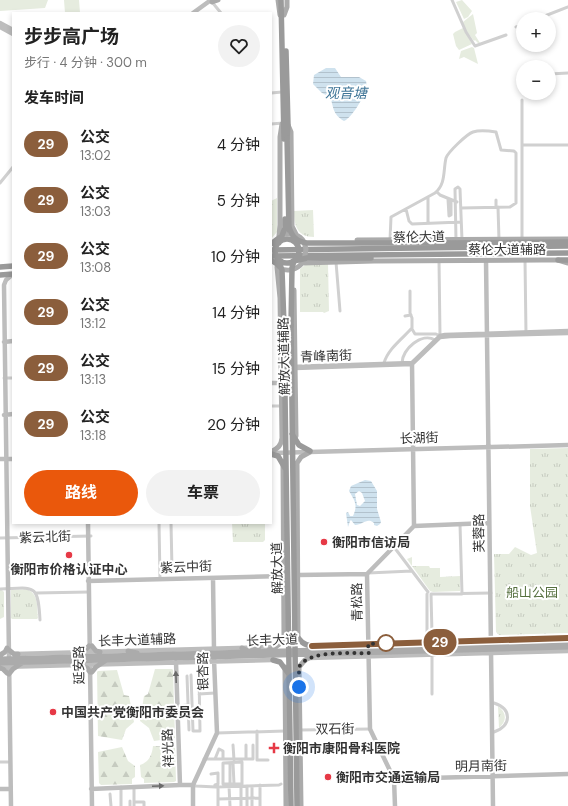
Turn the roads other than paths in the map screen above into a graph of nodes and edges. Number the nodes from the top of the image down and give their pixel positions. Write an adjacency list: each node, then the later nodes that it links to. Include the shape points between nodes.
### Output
1 (214, 0): 6 (street); 7 (street); 8 (street)
2 (278, 0): 10 (main road)
3 (284, 0): 10 (highway); 22 (highway)
4 (452, 0): 15 (street, via 475,46)
5 (568, 7): 9 (street)
6 (195, 12)
7 (199, 12)
8 (220, 12)
9 (555, 12)
10 (282, 21): 18 (highway)
11 (0, 23): 13 (street)
12 (0, 27): 14 (street)
13 (12, 29)
14 (12, 33)
15 (506, 35)
16 (568, 73): 17 (street)
17 (556, 74)
18 (282, 92): 19 (street); 22 (highway)
19 (272, 93)
20 (522, 100): 24 (street)
21 (272, 124): 22 (street)
22 (285, 124): 23 (highway); 40 (main road, via 280,137); 41 (main road, via 291,132 292,226)
23 (285, 138): 39 (highway, bridge); 40 (highway, bridge, via 285,223)
24 (522, 145): 25 (street); 47 (street)
25 (568, 145)
26 (12, 168): 27 (street)
27 (0, 183)
28 (436, 192): 29 (street); 31 (street); 33 (street, via 443,182 450,151 472,133 494,132 501,150 516,153 517,200 510,207)
29 (428, 197): 35 (street); 38 (street)
30 (496, 200): 33 (street)
31 (456, 202): 32 (street); 32 (street, via 455,189 458,187); 36 (street)
32 (461, 202): 34 (street)
33 (497, 207): 34 (street); 44 (street)
34 (461, 208): 37 (street)
35 (406, 209): 38 (street, via 410,223); 43 (street, via 391,217)
36 (456, 222): 37 (street); 38 (street); 46 (street)
37 (461, 222): 46 (street)
38 (428, 223)
39 (289, 227): 48 (highway, bridge, via 297,240); 51 (highway, bridge)
40 (281, 234): 41 (main road); 50 (highway, bridge)
41 (297, 236): 48 (main road)
42 (568, 239): 45 (main road, 蔡伦大道辅路)
43 (390, 240): 46 (main road, 蔡伦大道辅路); 48 (main road, 蔡伦大道辅路)
44 (499, 240): 46 (main road, 蔡伦大道辅路); 47 (main road, 蔡伦大道辅路)
45 (552, 240): 47 (highway); 49 (highway)
46 (457, 241): 47 (highway); 48 (highway, bridge)
47 (522, 241)
48 (305, 242): 62 (highway, bridge, via 301,246 301,256)
49 (568, 242)
50 (272, 243): 51 (highway, bridge, via 287,240); 65 (highway); 65 (highway, bridge, via 276,247)
51 (296, 244): 66 (highway, 解放大道, bridge, via 299,251)
52 (568, 246): 53 (highway, 蔡伦大道)
53 (272, 250)
54 (568, 253): 55 (highway, 蔡伦大道)
55 (272, 256)
56 (568, 256): 59 (highway)
57 (487, 258): 58 (highway); 61 (highway); 87 (street, 芙蓉路)
58 (524, 258): 59 (highway); 86 (street)
59 (541, 258): 63 (main road, 蔡伦大道辅路)
60 (373, 259): 61 (highway); 62 (highway, bridge); 67 (main road)
61 (439, 259): 88 (street)
62 (304, 260): 66 (highway, bridge); 67 (main road); 72 (highway, bridge, via 295,264)
63 (558, 260): 64 (highway); 68 (main road, 蔡伦大道辅路)
64 (568, 260)
65 (272, 261): 66 (highway, bridge); 71 (highway, 解放大道, bridge, via 280,264)
66 (294, 261): 72 (highway, 解放大道, bridge)
67 (336, 262): 80 (street)
68 (568, 263)
69 (12, 266): 70 (highway)
70 (0, 267)
71 (280, 269): 72 (main road); 78 (highway, 解放大道, bridge); 97 (main road, 解放大道辅路)
72 (293, 271): 79 (highway, 解放大道, bridge); 94 (main road, 解放大道辅路)
73 (12, 274): 74 (highway)
74 (0, 275)
75 (12, 275): 90 (street, via 4,285)
76 (0, 280): 90 (street, via 3,285)
77 (410, 291): 81 (street)
78 (283, 295): 79 (highway, bridge, via 284,269 287,267 290,268); 83 (highway, 解放大道, bridge)
79 (291, 295): 83 (highway, 解放大道, bridge)
80 (340, 311)
81 (411, 315): 82 (street); 84 (street)
82 (404, 316)
83 (287, 325): 94 (highway, 解放大道); 97 (highway, 解放大道)
84 (412, 329): 88 (street, via 415,334 436,334); 93 (street, via 391,350)
85 (568, 332): 86 (street)
86 (526, 333): 87 (street)
87 (488, 334): 88 (street); 107 (street, 芙蓉路)
88 (438, 338): 91 (street, via 418,340 402,358); 92 (street)
89 (12, 341): 90 (street)
90 (4, 342): 95 (street)
91 (402, 363): 92 (street, 青峰南街); 93 (street, 青峰南街)
92 (412, 363): 94 (street, 青峰南街); 108 (street)
93 (384, 364): 94 (street, 青峰南街)
94 (293, 367): 105 (highway, 解放大道); 105 (main road, 解放大道辅路, via 296,436)
95 (5, 378): 96 (street); 103 (street)
96 (12, 378)
97 (283, 382): 98 (street); 99 (highway); 110 (highway, 解放大道)
98 (272, 383)
99 (281, 391): 101 (main road, 解放大道辅路)
100 (272, 406): 101 (street)
101 (281, 406): 109 (main road, 解放大道辅路, via 281,444)
102 (12, 414): 103 (street)
103 (5, 415): 104 (street); 114 (street)
104 (2, 426): 114 (street)
105 (293, 440): 110 (highway, 解放大道); 111 (highway)
106 (568, 444): 107 (street, 长湖街)
107 (490, 446): 108 (street, 长湖街); 142 (street, 芙蓉路); 154 (street, 芙蓉路)
108 (413, 449): 111 (street, 长湖街); 126 (street)
109 (272, 452)
110 (289, 452): 111 (street, 长湖街); 112 (street, 长湖街); 116 (highway, 解放大道); 118 (highway, 解放大道)
111 (310, 452): 117 (main road, via 301,457 297,464)
112 (272, 453)
113 (272, 453): 115 (highway)
114 (4, 460): 128 (street)
115 (283, 463): 116 (highway); 119 (main road)
116 (287, 472): 118 (highway, 解放大道)
117 (297, 503): 118 (main road); 134 (main road)
118 (290, 508): 119 (highway); 120 (highway, 解放大道); 134 (highway, 解放大道)
119 (283, 516): 120 (highway); 135 (main road)
120 (288, 523): 130 (highway, 解放大道)
121 (488, 523): 125 (street)
122 (89, 524): 127 (street, 延安路)
123 (159, 524): 131 (street)
124 (171, 524): 131 (street, via 172,570)
125 (460, 524): 126 (street); 145 (street)
126 (414, 526): 129 (street, 青松路)
127 (89, 536): 128 (street, 紫云北街); 138 (street, 延安路)
128 (4, 538): 140 (street)
129 (394, 547): 132 (street); 133 (street, 青松路)
130 (288, 568): 135 (highway); 165 (highway, 解放大道)
131 (160, 570): 137 (street)
132 (412, 571): 133 (street); 144 (street)
133 (368, 573): 134 (street); 159 (street, 青松路)
134 (296, 575): 147 (highway, 解放大道); 149 (main road)
135 (283, 576): 136 (street, 紫云中街); 153 (main road, via 284,637)
136 (213, 578): 137 (street, 紫云中街); 169 (street, 银杏路)
137 (160, 579): 138 (street, 紫云中街)
138 (90, 581): 141 (street, 延安路); 151 (street, 延安路)
139 (0, 589): 140 (street)
140 (7, 589): 143 (street, via 29,588); 181 (street)
141 (89, 592): 143 (street); 151 (street, 延安路)
142 (489, 592): 145 (street); 154 (street, 芙蓉路)
143 (36, 593): 146 (street)
144 (428, 594): 144 (street, via 427,634 432,634); 145 (street)
145 (462, 594)
146 (40, 620)
147 (294, 632): 149 (highway); 165 (highway, 解放大道)
148 (568, 638): 154 (street)
149 (298, 639): 152 (highway)
150 (568, 642): 154 (main road, 长丰大道)
151 (91, 646): 161 (main road); 162 (main road); 177 (street, 延安路)
152 (312, 646): 159 (street)
153 (275, 647): 157 (street, 长丰大道辅路); 164 (main road)
154 (492, 647): 155 (main road, 长丰大道); 159 (main road, 长丰大道); 160 (street); 166 (main road, 长丰大道); 198 (street, 芙蓉路); 222 (street, 芙蓉路)
155 (568, 647)
156 (242, 648): 157 (street, 长丰大道辅路); 163 (main road); 169 (street, 长丰大道辅路)
157 (259, 648): 163 (main road)
158 (128, 651): 162 (street, 长丰大道辅路); 168 (main road)
159 (369, 651): 165 (main road, 长丰大道); 166 (main road, 长丰大道); 170 (main road, 长丰大道); 176 (street); 202 (street, 青松路)
160 (568, 651)
161 (83, 652): 167 (street, 长丰大道辅路); 173 (main road); 177 (street, 长丰大道辅路)
162 (100, 652): 177 (street, 长丰大道辅路)
163 (250, 652): 164 (main road, 长丰大道); 169 (main road, 长丰大道)
164 (266, 652): 165 (main road, 长丰大道)
165 (291, 653): 170 (main road, 长丰大道); 172 (main road, 长丰大道); 191 (highway, 解放大道); 204 (highway, 解放大道)
166 (431, 653): 195 (street)
167 (18, 654): 181 (main road, via 14,654)
168 (135, 655): 169 (street, 长丰大道辅路); 169 (main road, 长丰大道); 174 (main road, 长丰大道); 177 (main road, 长丰大道); 178 (main road, 长丰大道)
169 (214, 655): 172 (main road, 长丰大道); 175 (main road, 长丰大道); 179 (street, 长丰大道辅路); 182 (street, 长丰大道辅路); 193 (street, 银杏路)
170 (316, 655): 176 (main road)
171 (0, 656): 181 (main road, 长丰大道); 181 (main road)
172 (239, 656): 179 (main road)
173 (75, 657): 177 (main road, 长丰大道); 181 (main road, 长丰大道)
174 (165, 658): 175 (main road, 长丰大道); 182 (main road)
175 (183, 658): 182 (main road)
176 (308, 658): 204 (main road, via 301,664 299,672)
177 (91, 659): 178 (main road, 长丰大道); 184 (main road, 长丰大道); 185 (street, 长丰大道辅路); 186 (street, 长丰大道辅路); 190 (street, 延安路)
178 (107, 660): 185 (main road)
179 (256, 660): 180 (street, 长丰大道辅路)
180 (273, 660): 187 (highway)
181 (8, 661): 183 (main road, 长丰大道); 184 (main road, 长丰大道); 188 (main road); 189 (main road, via 4,669); 218 (street); 247 (street)
182 (176, 662): 185 (street, 长丰大道辅路); 199 (street, 祥光路, one-way to 182)
183 (0, 663)
184 (23, 663): 188 (main road)
185 (98, 665): 190 (main road)
186 (79, 666): 188 (street, 长丰大道辅路); 190 (main road, via 88,668)
187 (285, 666): 191 (highway); 205 (main road)
188 (15, 667)
189 (0, 668)
190 (91, 672): 236 (street, 延安路)
191 (289, 673): 201 (highway, 解放大道)
192 (199, 676): 194 (street)
193 (215, 693): 194 (street); 208 (street, 银杏路)
194 (199, 694): 196 (street)
195 (432, 694)
196 (199, 702): 197 (street); 197 (street, via 200,731 193,731)
197 (192, 703): 200 (street, via 189,676)
198 (494, 703): 207 (street, 芙蓉路); 207 (street, via 504,707 508,715 504,727)
199 (177, 706): 200 (street); 225 (street, 祥光路)
200 (188, 706): 203 (street)
201 (290, 722): 205 (highway); 261 (highway, 解放大道)
202 (370, 729): 204 (street, 双石街); 223 (street, 青松路)
203 (189, 730)
204 (298, 730): 262 (highway, 解放大道); 263 (main road)
205 (286, 731): 206 (street); 260 (main road)
206 (257, 732): 208 (street); 216 (street, via 257,760)
207 (494, 732): 222 (street, 芙蓉路)
208 (217, 733): 212 (street, 银杏路)
209 (233, 745): 219 (street)
210 (246, 745): 215 (street)
211 (253, 745): 215 (street, via 253,759)
212 (204, 759): 213 (street); 226 (street, 银杏路)
213 (215, 759): 214 (street); 214 (street, via 219,750 223,751)
214 (223, 759): 219 (street)
215 (246, 760): 219 (street)
216 (268, 760)
217 (0, 762): 218 (street)
218 (8, 762): 238 (street)
219 (232, 762): 227 (street); 227 (street, via 223,763 223,784); 227 (street, via 242,762 242,784)
220 (211, 774): 229 (street, via 218,773 218,784)
221 (568, 774): 222 (street, 明月南街)
222 (494, 776): 223 (street, 明月南街); 265 (street, 芙蓉路)
223 (394, 779): 264 (street, 青松路)
224 (281, 784): 228 (street)
225 (180, 785): 226 (street, 祥光路); 234 (street, 祥光路, one-way to 225)
226 (193, 785): 229 (street); 253 (street, 银杏路)
227 (231, 785): 230 (street); 231 (street); 242 (street)
228 (260, 785): 233 (street); 240 (street)
229 (213, 786): 230 (street)
230 (218, 786): 241 (street)
231 (241, 786): 232 (street); 243 (street)
232 (247, 786): 233 (street); 244 (street)
233 (252, 786): 245 (street)
234 (134, 787): 235 (street, 祥光路); 246 (street)
235 (121, 788): 236 (street, 祥光路); 250 (street)
236 (93, 789): 248 (street, 延安路)
237 (0, 790): 238 (street)
238 (8, 790): 247 (street)
239 (110, 794): 249 (street)
240 (260, 798): 245 (street); 259 (street)
241 (218, 799): 242 (street); 254 (street)
242 (230, 799): 243 (street); 255 (street)
243 (241, 799): 244 (street); 256 (street)
244 (247, 799): 245 (street); 257 (street)
245 (252, 799): 258 (street)
246 (133, 803): 251 (street); 252 (street, via 144,802)
247 (10, 806)
248 (93, 806)
249 (111, 806)
250 (121, 806)
251 (130, 806)
252 (144, 806)
253 (193, 806)
254 (218, 806)
255 (230, 806)
256 (241, 806)
257 (247, 806)
258 (252, 806)
259 (260, 806)
260 (286, 806)
261 (291, 806)
262 (296, 806)
263 (301, 806)
264 (395, 806)
265 (494, 806)

